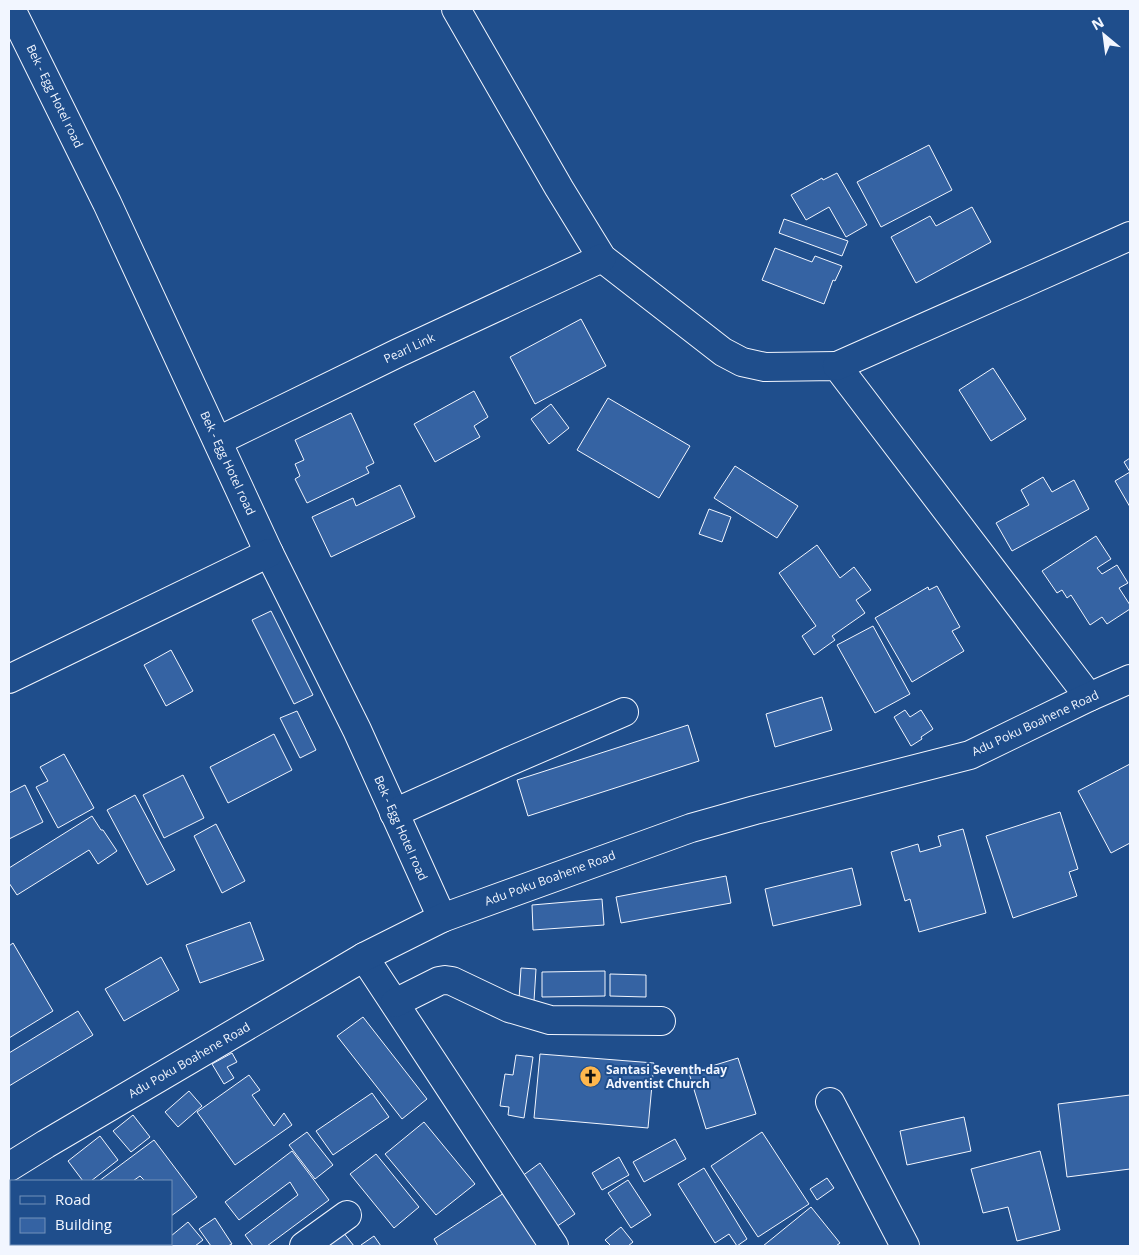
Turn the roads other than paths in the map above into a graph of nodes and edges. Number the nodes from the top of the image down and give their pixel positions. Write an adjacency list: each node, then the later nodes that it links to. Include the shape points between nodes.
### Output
1 (11, 9): 6 (street, Bek - Egg Hotel road, via 107,202)
2 (456, 9): 4 (street)
3 (1130, 236): 5 (street)
4 (602, 258): 5 (street, via 723,352 742,362 765,367); 6 (street, Pearl Link)
5 (837, 366): 10 (street)
6 (218, 441): 7 (street, Bek - Egg Hotel road)
7 (269, 553): 8 (street); 12 (street, Bek - Egg Hotel road, via 357,730)
8 (9, 679)
9 (1130, 679): 10 (street, Adu Poku Boahene Road)
10 (1089, 697): 13 (street, Adu Poku Boahene Road, via 970,755 691,828)
11 (624, 712): 12 (street)
12 (394, 813): 13 (street, Bek - Egg Hotel road)
13 (442, 918): 14 (street, Adu Poku Boahene Road)
14 (364, 957): 15 (street); 18 (street, Adu Poku Boahene Road)
15 (395, 1003): 16 (street, via 438,981 452,980 509,1008 550,1020); 21 (street)
16 (661, 1021)
17 (830, 1102): 22 (street)
18 (9, 1167)
19 (347, 1215): 20 (street)
20 (304, 1246)
21 (554, 1246)
22 (905, 1246)

